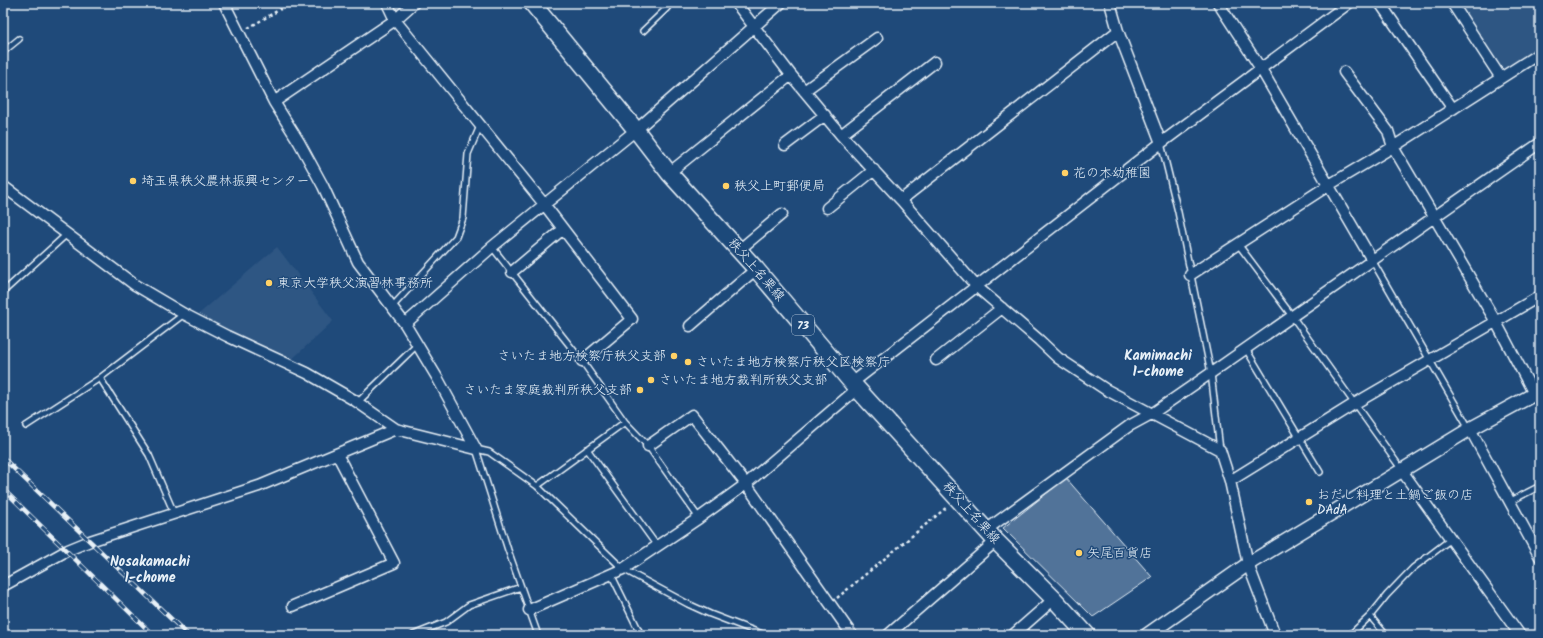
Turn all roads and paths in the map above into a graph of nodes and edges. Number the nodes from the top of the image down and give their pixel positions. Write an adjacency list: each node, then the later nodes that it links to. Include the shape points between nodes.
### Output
1 (224, 3): 18 (street)
2 (291, 3): 18 (path)
3 (387, 3): 14 (street)
4 (414, 3): 14 (street)
5 (532, 3): 33 (main road, 秩父上名栗線 / 73)
6 (670, 3): 16 (lane)
7 (736, 3): 15 (street)
8 (781, 3): 15 (street)
9 (1110, 3): 17 (street)
10 (1218, 3): 24 (street)
11 (1348, 3): 24 (street)
12 (1380, 3): 30 (street)
13 (1452, 3): 27 (street)
14 (395, 20): 29 (street); 32 (street)
15 (753, 26): 26 (street); 33 (street)
16 (642, 31)
17 (1118, 31): 35 (street); 43 (street)
18 (239, 33): 29 (street)
19 (19, 38): 21 (lane)
20 (877, 38): 28 (street)
21 (3, 52)
22 (1540, 53): 27 (street)
23 (934, 62): 34 (street)
24 (1261, 69): 35 (street); 41 (street)
25 (1344, 72): 38 (street, via 1388,131)
26 (791, 75): 28 (street); 40 (street)
27 (1501, 78): 30 (street)
28 (804, 91): 31 (street)
29 (274, 102): 60 (street, via 323,186 358,262)
30 (1453, 109): 38 (street)
31 (824, 115): 34 (street); 37 (street)
32 (481, 125): 44 (street); 60 (lane, via 468,154 463,218 456,237)
33 (636, 130): 40 (main road, 秩父上名栗線 / 73); 44 (street)
34 (841, 135): 39 (street)
35 (1161, 143): 56 (lane); 57 (street)
36 (1540, 143): 47 (street)
37 (785, 145)
38 (1393, 146): 41 (street); 47 (street)
39 (874, 170): 43 (street); 45 (street)
40 (669, 173): 52 (main road, 秩父上名栗線 / 73)
41 (1329, 185): 50 (street); 53 (street)
42 (3, 186): 49 (street)
43 (901, 200): 57 (street)
44 (544, 204): 48 (street); 51 (street)
45 (827, 208)
46 (782, 214): 52 (street)
47 (1435, 216): 53 (street); 64 (street)
48 (563, 229): 55 (street); 71 (street, via 632,319)
49 (67, 234): 58 (lane); 62 (street, via 135,285)
50 (1238, 244): 56 (street); 63 (lane)
51 (492, 247): 55 (lane); 65 (street)
52 (739, 250): 54 (main road, 秩父上名栗線 / 73)
53 (1372, 260): 63 (street); 70 (lane)
54 (756, 269): 66 (street); 74 (main road, 秩父上名栗線 / 73)
55 (512, 272): 71 (lane)
56 (1190, 275): 72 (lane)
57 (977, 287): 61 (street); 74 (street)
58 (3, 292)
59 (1540, 296): 64 (street)
60 (392, 307): 65 (street)
61 (1002, 308): 69 (street); 78 (street, via 1058,358 1105,389)
62 (184, 314): 73 (lane); 76 (street, via 307,373)
63 (1292, 316): 68 (street); 77 (lane)
64 (1496, 322): 70 (street); 75 (street)
65 (405, 324): 67 (street)
66 (690, 326)
67 (418, 344): 76 (lane); 85 (street)
68 (1246, 348): 72 (street); 83 (lane)
69 (936, 360)
70 (1430, 360): 77 (street); 82 (lane)
71 (582, 361): 79 (lane)
72 (1211, 374): 78 (street); 87 (lane)
73 (100, 378): 80 (lane); 97 (lane, via 149,455)
74 (855, 385): 92 (street); 95 (main road, 秩父上名栗線 / 73)
75 (1537, 393): 82 (street)
76 (357, 402): 81 (street)
77 (1354, 404): 83 (street); 89 (lane)
78 (1153, 413): 87 (street); 99 (street, via 1129,426)
79 (625, 422): 84 (lane); 86 (lane)
80 (26, 426)
81 (396, 429): 85 (street); 88 (street)
82 (1470, 429): 89 (street); 96 (street)
83 (1300, 438): 90 (lane); 91 (street)
84 (648, 446): 92 (street, via 692,415); 98 (lane)
85 (476, 449): 93 (lane, via 489,452); 107 (lane)
86 (588, 449): 93 (lane); 101 (lane)
87 (1220, 450): 91 (street)
88 (337, 454): 97 (street, via 259,486); 110 (street, via 394,563)
89 (1402, 471): 100 (street); 103 (street)
90 (1320, 472)
91 (1230, 481): 103 (street)
92 (746, 484): 98 (street); 109 (street)
93 (537, 486): 104 (lane)
94 (1540, 486): 96 (lane)
95 (957, 498): 99 (main road, 秩父上名栗線 / 73); 109 (path)
96 (1509, 502): 102 (street)
97 (174, 513): 106 (street, via 68,550)
98 (699, 518): 101 (street)
99 (991, 535): 108 (main road, 秩父上名栗線 / 73); 118 (street)
100 (1451, 539): 112 (lane, via 1413,568); 125 (street)
101 (657, 546): 104 (street)
102 (1540, 556)
103 (1248, 564): 121 (street); 122 (street)
104 (623, 569): 105 (street); 116 (lane, via 710,614)
105 (611, 574): 111 (street); 115 (lane)
106 (3, 586)
107 (521, 586): 111 (lane); 113 (lane, via 468,605 446,622)
108 (1054, 599): 119 (street); 120 (main road, 秩父上名栗線 / 73)
109 (831, 604): 117 (street)
110 (293, 606)
111 (529, 610): 114 (lane)
112 (1370, 616): 123 (lane); 124 (lane)
113 (413, 635)
114 (538, 635)
115 (641, 635)
116 (765, 635)
117 (852, 635)
118 (888, 635)
119 (1013, 635)
120 (1087, 635)
121 (1147, 635)
122 (1275, 635)
123 (1350, 635)
124 (1386, 635)
125 (1520, 635)

